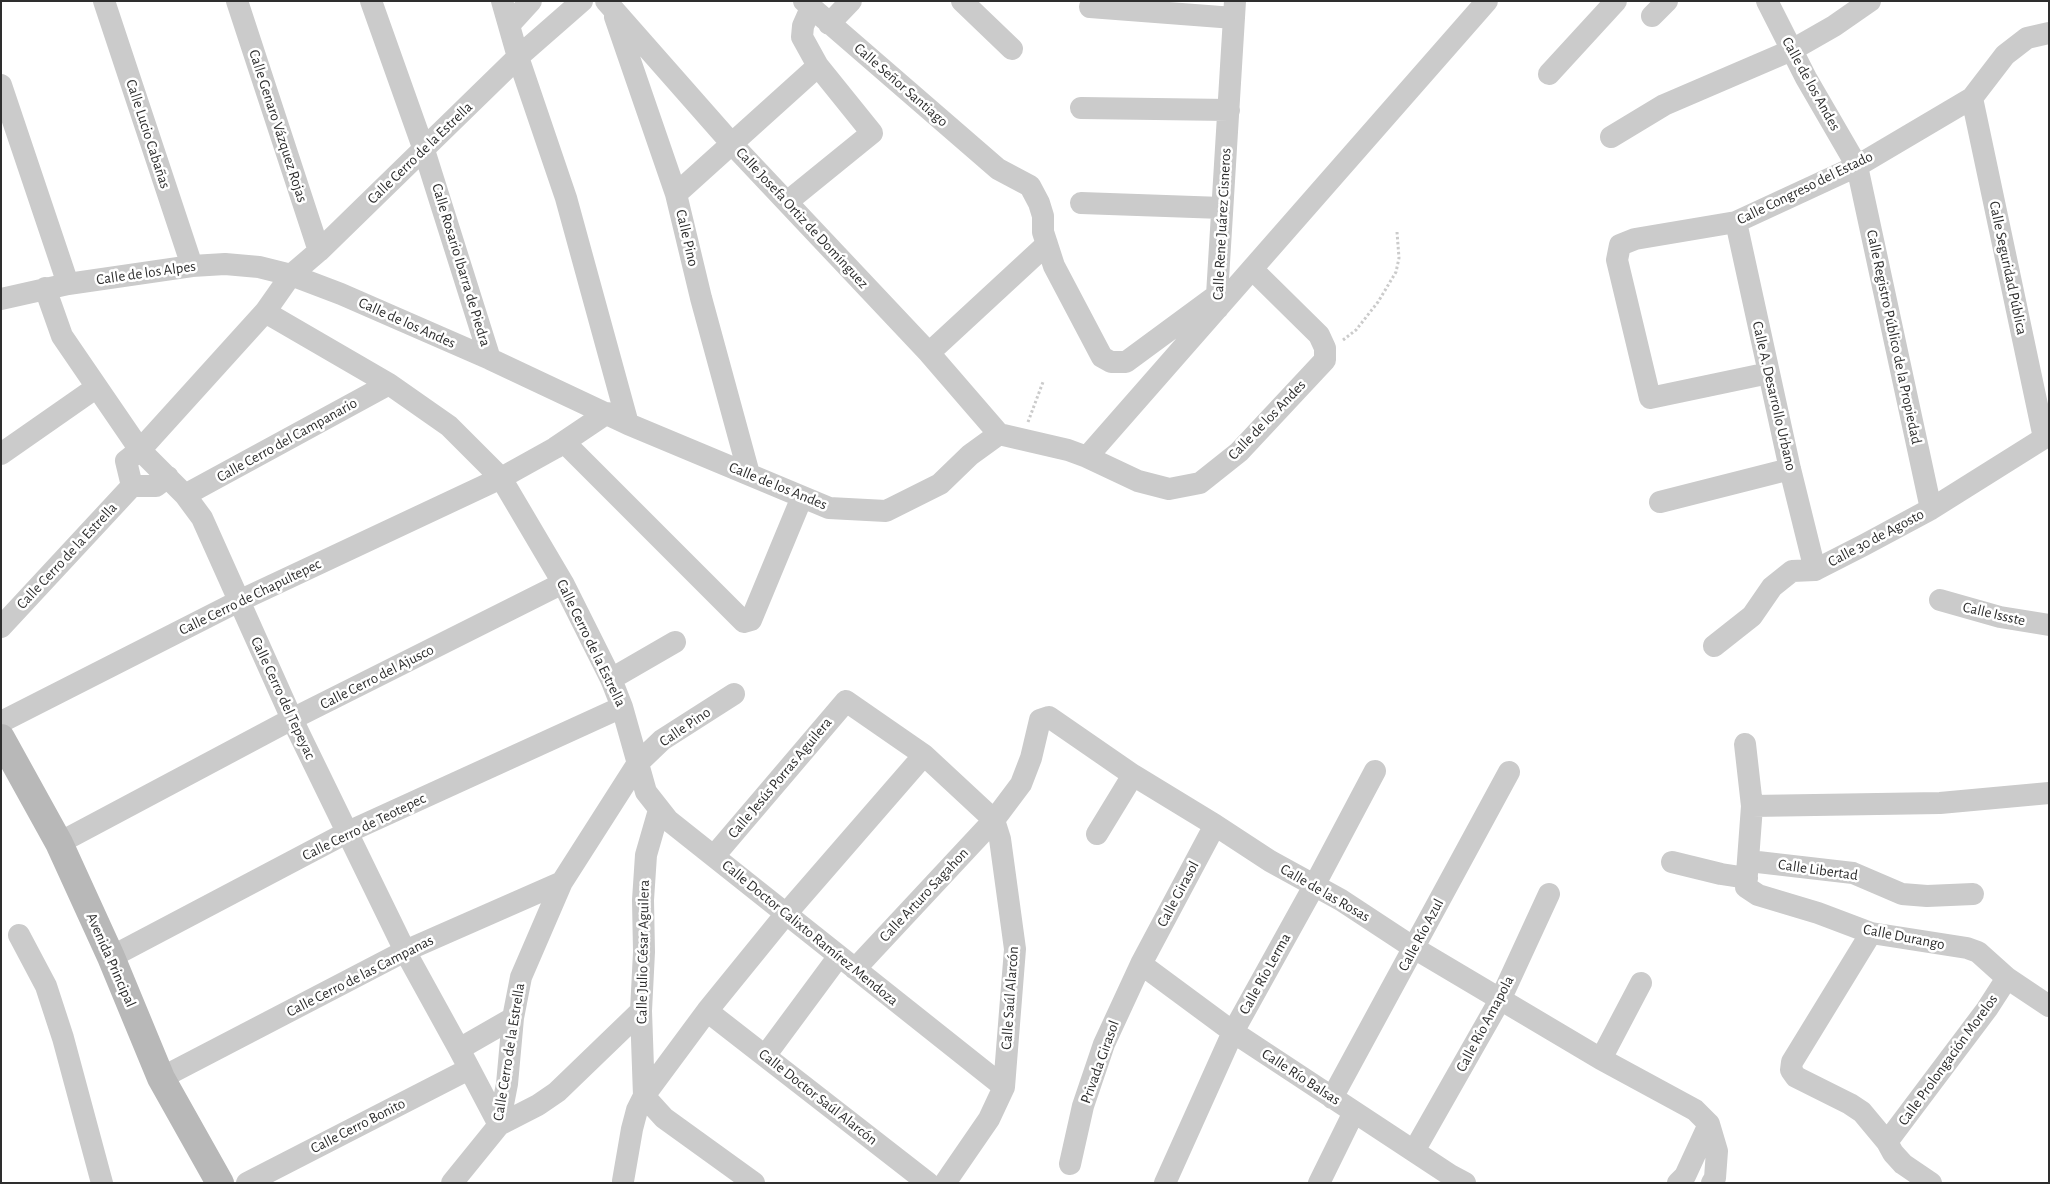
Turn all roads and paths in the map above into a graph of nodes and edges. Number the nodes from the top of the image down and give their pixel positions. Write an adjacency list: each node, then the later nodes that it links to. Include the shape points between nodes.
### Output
1 (104, 1): 41 (street, Calle Lucio Cabañas)
2 (237, 1): 40 (street, Calle Genaro Vázquez Rojas)
3 (371, 1): 31 (street, Calle Rosario Ibarra de Piedra)
4 (502, 1): 17 (street)
5 (530, 1): 17 (street)
6 (582, 1): 22 (street, Calle Cerro de la Estrella)
7 (851, 1): 18 (street)
8 (962, 1): 20 (street)
9 (1616, 1): 24 (street)
10 (1766, 1): 21 (street, Calle de los Andes)
11 (1870, 1): 21 (street)
12 (608, 4): 30 (street, Calle Josefa Ortiz de Domínguez); 33 (street, Calle Pino)
13 (808, 4): 18 (street, Calle Señor Santiago); 23 (street, via 802,37)
14 (1480, 4): 42 (street)
15 (1090, 7): 16 (street)
16 (1234, 10): 28 (street, Calle Rene Juárez Cisneros)
17 (510, 24): 22 (street)
18 (829, 24): 39 (street, Calle Señor Santiago, via 998,169 1030,186 1039,203)
19 (2049, 33): 26 (street, Calle Congreso del Estado, via 2027,38 2005,55)
20 (1012, 49)
21 (1792, 50): 29 (street, via 1664,105); 32 (street, Calle de los Andes)
22 (518, 57): 31 (street, Calle Cerro de la Estrella); 57 (street, via 566,198)
23 (818, 66): 30 (street); 34 (street, via 872,133)
24 (1548, 74)
25 (1, 85): 44 (street)
26 (1972, 98): 32 (street, Calle Congreso del Estado); 59 (street, Calle Seguridad Pública)
27 (1081, 108): 28 (street)
28 (1229, 110): 36 (street, Calle Rene Juárez Cisneros)
29 (1611, 137)
30 (732, 144): 33 (street); 34 (street, Calle Josefa Ortiz de Domínguez)
31 (424, 150): 40 (street, Calle Cerro de la Estrella); 51 (street, Calle Rosario Ibarra de Piedra)
32 (1857, 166): 37 (street, Calle Congreso del Estado); 73 (street, Calle Registro Público de la Propiedad)
33 (676, 194): 66 (street, Calle Pino)
34 (788, 202): 50 (street, Calle Josefa Ortiz de Domínguez)
35 (1081, 203): 36 (street)
36 (1222, 208): 47 (street, Calle Rene Juárez Cisneros)
37 (1736, 222): 52 (street, Calle A. Desarrollo Urbano); 52 (street, Calle Congreso del Estado, via 1635,240 1620,245 1617,260 1650,398)
38 (1397, 232): 49 (path, via 1399,258 1396,272 1378,302 1356,330)
39 (1047, 244): 47 (street, Calle Señor Santiago, via 1054,266 1102,357 1111,362 1126,362); 50 (street)
40 (319, 251): 43 (street, Calle Cerro de la Estrella)
41 (192, 266): 43 (street, Calle de los Alpes, via 259,267); 44 (street, Calle de los Alpes)
42 (1252, 270): 47 (street); 49 (street, via 1319,336)
43 (291, 275): 48 (street, Calle Cerro de la Estrella); 51 (street, Calle de los Andes)
44 (68, 284): 45 (street, Calle de los Alpes)
45 (45, 288): 46 (street, Calle de los Alpes); 55 (street, Calle Cerro del Tepeyac, via 62,336)
46 (1, 299)
47 (1218, 302): 64 (street, Calle Rene Juárez Cisneros)
48 (265, 312): 54 (street, Calle Cerro de la Estrella); 62 (street, Calle Cerro de la Estrella)
49 (1325, 348): 64 (street, Calle de los Andes, via 1325,360 1239,452 1200,483 1169,489 1138,481)
50 (929, 352): 58 (street, Calle Josefa Ortiz de Domínguez)
51 (490, 359): 56 (street, Calle de los Andes)
52 (1769, 373): 65 (street, Calle A. Desarrollo Urbano)
53 (1043, 382): 60 (path)
54 (389, 384): 68 (street, Calle Cerro de la Estrella, via 449,426); 70 (street, Calle Cerro del Campanario)
55 (97, 387): 62 (street, Calle Cerro del Tepeyac); 63 (street)
56 (607, 413): 57 (street, Calle de los Andes); 61 (street, Calle Cerro de Chapultepec)
57 (628, 424): 66 (street, Calle de los Andes)
58 (1000, 434): 60 (street, Calle de los Andes); 71 (street, Calle de los Andes, via 970,455 940,484 886,512 829,508)
59 (2046, 436): 73 (street, Calle 30 de Agosto)
60 (1021, 439): 64 (street, Calle de los Andes)
61 (564, 442): 68 (street, Calle Cerro de Chapultepec); 71 (street, via 744,622 751,620)
62 (140, 450): 67 (street, Calle Cerro del Tepeyac); 69 (street, Calle Cerro de la Estrella, via 126,461)
63 (1, 454)
64 (1087, 456)
65 (1790, 469): 72 (street); 74 (street, Calle A. Desarrollo Urbano)
66 (749, 474): 71 (street, Calle de los Andes)
67 (168, 477): 69 (street, via 156,486); 70 (street, Calle Cerro del Tepeyac)
68 (501, 478): 75 (street, Calle Cerro de la Estrella); 77 (street, Calle Cerro de Chapultepec)
69 (132, 486): 79 (street, Calle Cerro de la Estrella)
70 (185, 495): 77 (street, Calle Cerro del Tepeyac, via 202,518)
71 (802, 497)
72 (1660, 502)
73 (1931, 509): 74 (street, Calle 30 de Agosto)
74 (1815, 570): 81 (street, Calle 30 de Agosto, via 1792,571 1772,587 1752,616)
75 (563, 583): 82 (street, Calle Cerro de la Estrella); 85 (street, Calle Cerro del Ajusco)
76 (1940, 600): 78 (street, Calle Issste, via 2000,617)
77 (239, 602): 85 (street, Calle Cerro del Tepeyac); 86 (street, Calle Cerro de Chapultepec)
78 (2049, 625)
79 (1, 627)
80 (675, 642): 82 (street)
81 (1714, 646)
82 (611, 679): 84 (street, Calle Cerro de la Estrella)
83 (734, 694): 90 (street, Calle Pino, via 662,740)
84 (622, 707): 90 (street, Calle Cerro de la Estrella); 99 (street, Calle Cerro de Teotepec)
85 (292, 719): 99 (street, Calle Cerro del Tepeyac); 101 (street, Calle Cerro del Ajusco)
86 (1, 722)
87 (1, 738): 101 (street, Avenida Principal)
88 (1745, 744): 95 (street)
89 (924, 755): 97 (street); 102 (street, Calle Jesús Porras Aguilera, via 846,700); 109 (street)
90 (638, 763): 96 (street, Calle Doctor Calixto Ramírez Mendoza, via 646,792); 105 (street, Calle Cerro de la Estrella)
91 (1375, 771): 106 (street, Calle Río Lerma)
92 (1509, 772): 112 (street, Calle Río Azul)
93 (1133, 775): 97 (street, Calle de las Rosas, via 1049,717 1040,720 1021,784); 98 (street, Calle de las Rosas); 100 (street)
94 (2049, 793): 95 (street, via 1940,802)
95 (1752, 806): 104 (street)
96 (659, 810): 102 (street, Calle Doctor Calixto Ramírez Mendoza); 121 (street, Calle Julio César Aguilera, via 646,856)
97 (994, 820): 115 (street, Calle Arturo Sagahon); 130 (street, Calle Saúl Alarcón, via 1000,839 1015,948)
98 (1215, 825): 106 (street, Calle de las Rosas); 116 (street, Calle Girasol)
99 (348, 832): 113 (street, Calle Cerro del Tepeyac); 114 (street, Calle Cerro de Teotepec)
100 (1097, 834)
101 (58, 843): 114 (street, Avenida Principal)
102 (714, 856): 109 (street, Calle Doctor Calixto Ramírez Mendoza)
103 (1672, 862): 104 (street, Calle Libertad, via 1722,874)
104 (1748, 875): 108 (street, Calle Libertad, via 1853,873 1902,894); 110 (street, Calle Durango, via 1758,895)
105 (562, 882): 113 (street, Calle Cerro de las Campanas); 123 (street, Calle Cerro de la Estrella, via 521,977)
106 (1314, 886): 112 (street, Calle de las Rosas); 124 (street, Calle Río Lerma)
107 (1549, 894): 119 (street, Calle Río Amapola)
108 (1972, 894)
109 (785, 915): 115 (street, Calle Doctor Calixto Ramírez Mendoza); 122 (street)
110 (1871, 933): 117 (street, Calle Durango, via 1967,948 1978,952); 136 (street, via 1792,1062 1792,1070 1796,1077 1862,1112)
111 (19, 935): 141 (street, via 46,986)
112 (1414, 948): 119 (street, Calle de las Rosas); 132 (street, Calle Río Azul)
113 (405, 951): 125 (street, Calle Cerro del Tepeyac); 129 (street, Calle Cerro de las Campanas)
114 (111, 957): 129 (street, Avenida Principal)
115 (847, 963): 126 (street, Calle Arturo Sagahon); 130 (street, Calle Doctor Calixto Ramírez Mendoza)
116 (1141, 964): 124 (street, Calle Río Balsas); 138 (street, Privada Girasol, via 1104,1044 1083,1106)
117 (2007, 978): 120 (street, Calle Durango); 136 (street, Calle Prolongación Morelos)
118 (1641, 983): 127 (street)
119 (1501, 998): 127 (street, Calle de las Rosas); 137 (street, Calle Río Amapola)
120 (2049, 1006)
121 (641, 1011): 131 (street, Calle Julio César Aguilera); 135 (street, via 558,1092)
122 (707, 1011): 126 (street, Calle Doctor Saúl Alarcón); 131 (street)
123 (513, 1018): 125 (street); 135 (street, Calle Cerro de la Estrella, via 507,1084)
124 (1233, 1032): 132 (street, Calle Río Balsas); 148 (street, Calle Río Lerma)
125 (459, 1048): 128 (street, Calle Cerro del Tepeyac)
126 (765, 1056): 146 (street, Calle Doctor Saúl Alarcón)
127 (1601, 1059): 134 (street, Calle de las Rosas, via 1695,1110)
128 (470, 1069): 135 (street, Calle Cerro del Tepeyac); 143 (street, Calle Cerro Bonito)
129 (161, 1078): 142 (street, Avenida Principal)
130 (1004, 1087): 147 (street, via 989,1119)
131 (644, 1096): 140 (street, via 632,1129); 145 (street, via 664,1118)
132 (1332, 1098): 133 (street, Calle Río Balsas)
133 (1354, 1112): 137 (street, Calle Río Balsas); 149 (street)
134 (1708, 1124): 150 (street, via 1685,1176); 151 (street, via 1717,1151)
135 (499, 1125): 144 (street, Calle Cerro de la Estrella)
136 (1887, 1142): 152 (street, via 1903,1164)
137 (1414, 1151): 139 (street, Calle Río Balsas)
138 (1070, 1164)
139 (1454, 1180)
140 (623, 1181)
141 (102, 1183)
142 (220, 1183)
143 (247, 1183)
144 (452, 1183)
145 (754, 1183)
146 (928, 1183)
147 (945, 1183)
148 (1165, 1183)
149 (1319, 1183)
150 (1678, 1183)
151 (1712, 1183)
152 (1931, 1183)

